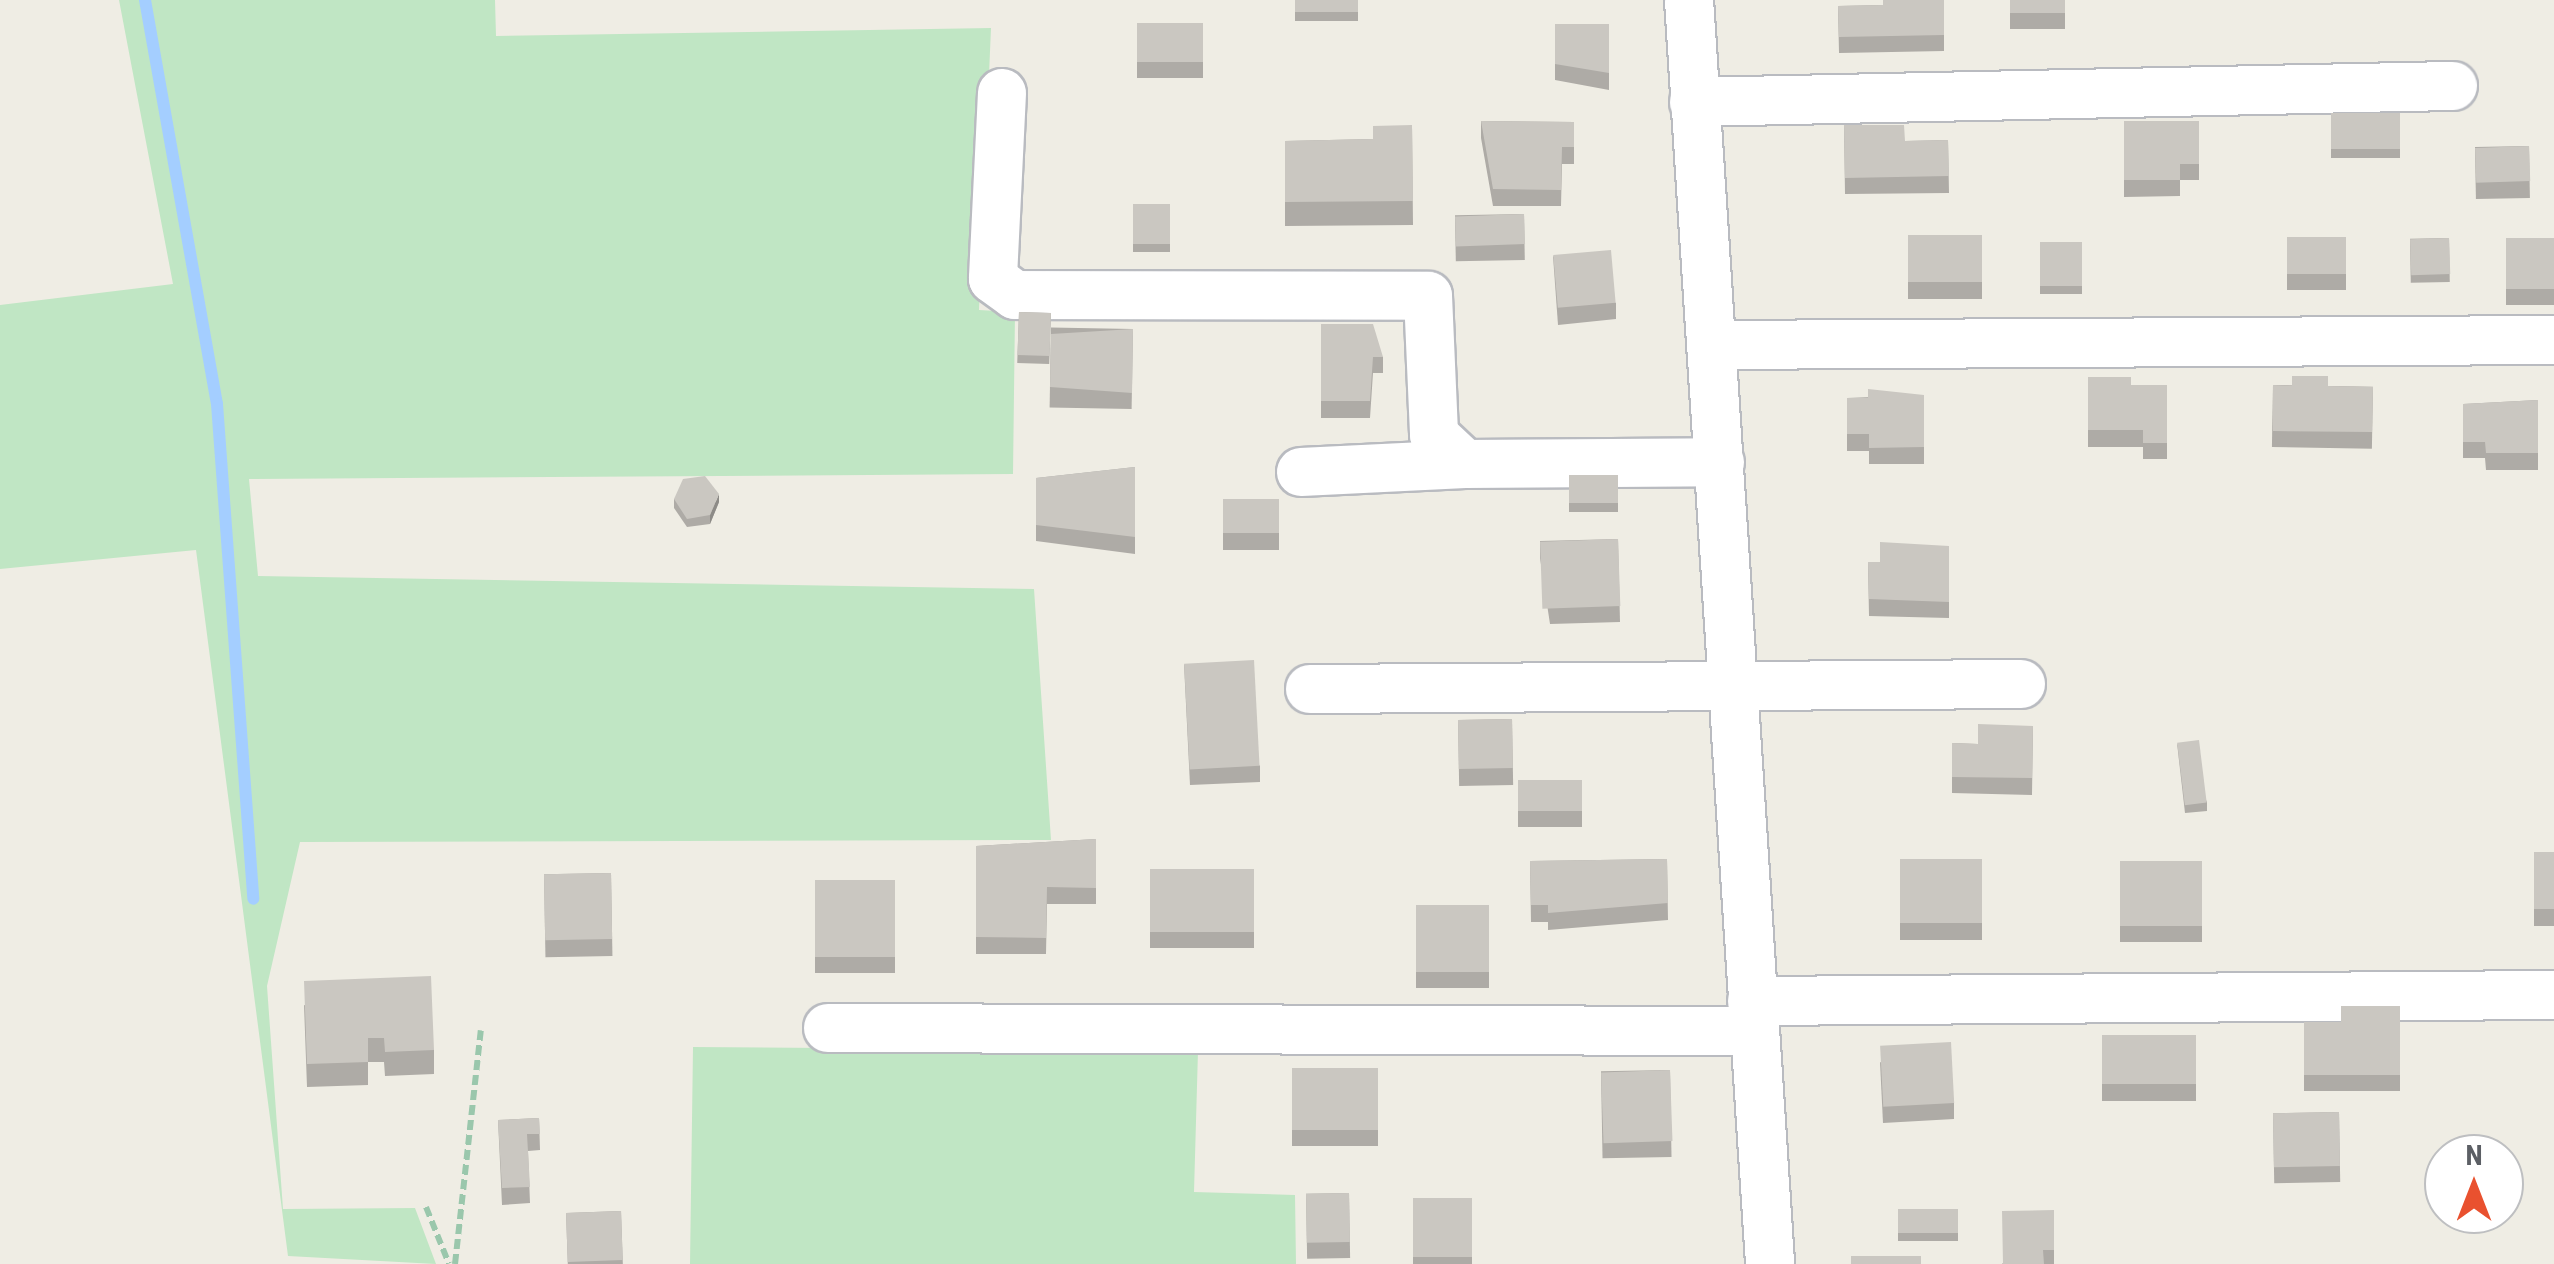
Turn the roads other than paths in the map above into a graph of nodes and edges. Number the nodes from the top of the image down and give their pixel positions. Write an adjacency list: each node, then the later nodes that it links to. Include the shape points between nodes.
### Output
1 (1689, 0): 4 (street)
2 (2453, 86): 4 (street)
3 (1002, 93): 8 (street, via 993,279 1014,295 1428,296 1434,434)
4 (1694, 102): 6 (street)
5 (2554, 340): 6 (street)
6 (1713, 345): 7 (street)
7 (1720, 462): 8 (street); 12 (street)
8 (1465, 464): 9 (street)
9 (1302, 472)
10 (2022, 684): 12 (street)
11 (1310, 689): 12 (street)
12 (1734, 689): 14 (street)
13 (2554, 995): 14 (street)
14 (1753, 1016): 15 (street); 16 (street)
15 (828, 1028)
16 (1770, 1264)

